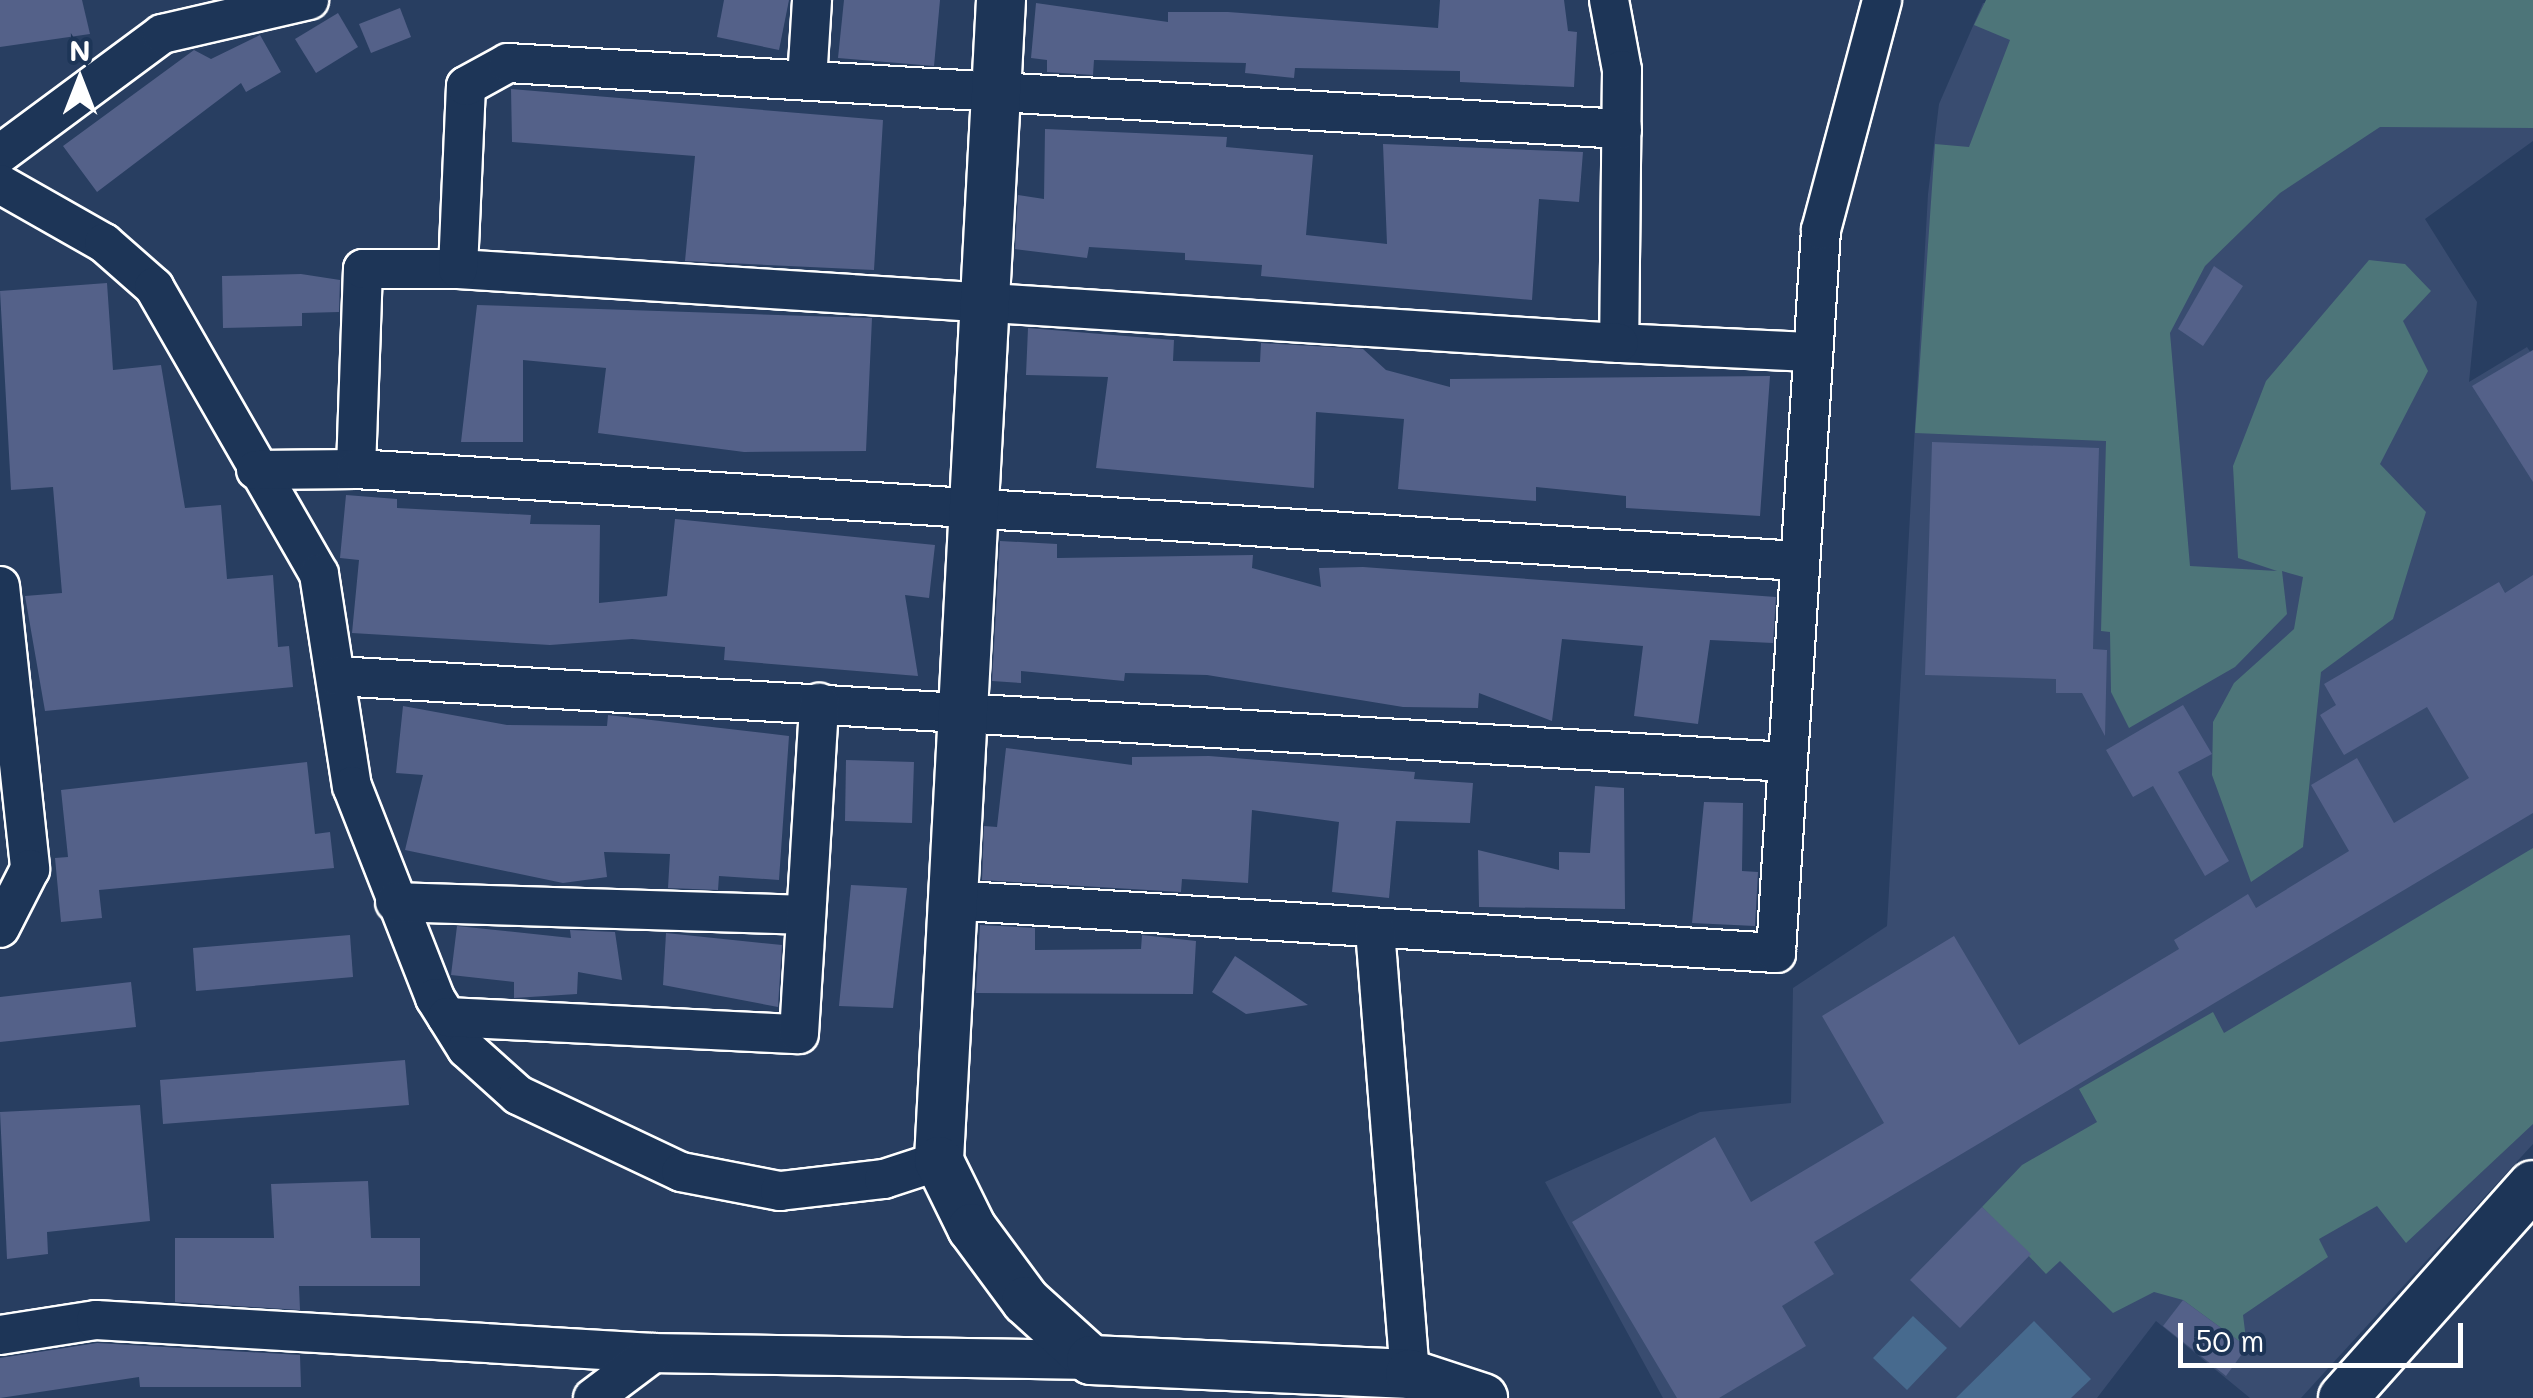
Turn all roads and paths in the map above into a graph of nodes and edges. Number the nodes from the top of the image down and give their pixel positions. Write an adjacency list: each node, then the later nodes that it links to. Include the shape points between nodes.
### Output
1 (309, 0): 9 (street, via 162,34)
2 (812, 0): 6 (street)
3 (1002, 0): 7 (street)
4 (1609, 0): 8 (street)
5 (1882, 0): 14 (street, via 1821,230)
6 (807, 80): 7 (street); 11 (street, via 508,62 466,86)
7 (998, 90): 8 (street); 12 (street)
8 (1622, 128): 13 (street)
9 (0, 154)
10 (0, 184): 16 (street, via 104,243 154,287)
11 (458, 268): 12 (street); 15 (street, via 364,269)
12 (984, 298): 13 (street); 17 (street)
13 (1619, 344): 14 (street)
14 (1812, 352): 18 (street)
15 (356, 469): 16 (street); 17 (street)
16 (256, 470): 20 (street, via 320,574)
17 (972, 507): 18 (street); 22 (street)
18 (1799, 561): 23 (street)
19 (0, 586): 27 (street, via 30,869)
20 (336, 676): 21 (street); 25 (street, via 352,786)
21 (819, 703): 22 (street); 26 (street)
22 (960, 710): 23 (street); 24 (street)
23 (1787, 762): 28 (street, via 1776,953)
24 (949, 900): 28 (street); 30 (street)
25 (396, 902): 26 (street); 29 (street)
26 (806, 915): 29 (street, via 799,1034)
27 (0, 928)
28 (1375, 930): 35 (street)
29 (447, 1017): 30 (street, via 518,1095 681,1172 780,1191 884,1179)
30 (939, 1161): 34 (street, via 972,1228 1026,1300)
31 (2533, 1186): 38 (street)
32 (0, 1335): 33 (street, via 96,1320)
33 (653, 1352): 34 (street); 36 (street)
34 (1091, 1360): 35 (street)
35 (1410, 1374): 37 (street)
36 (593, 1398)
37 (1483, 1398)
38 (2343, 1398)

